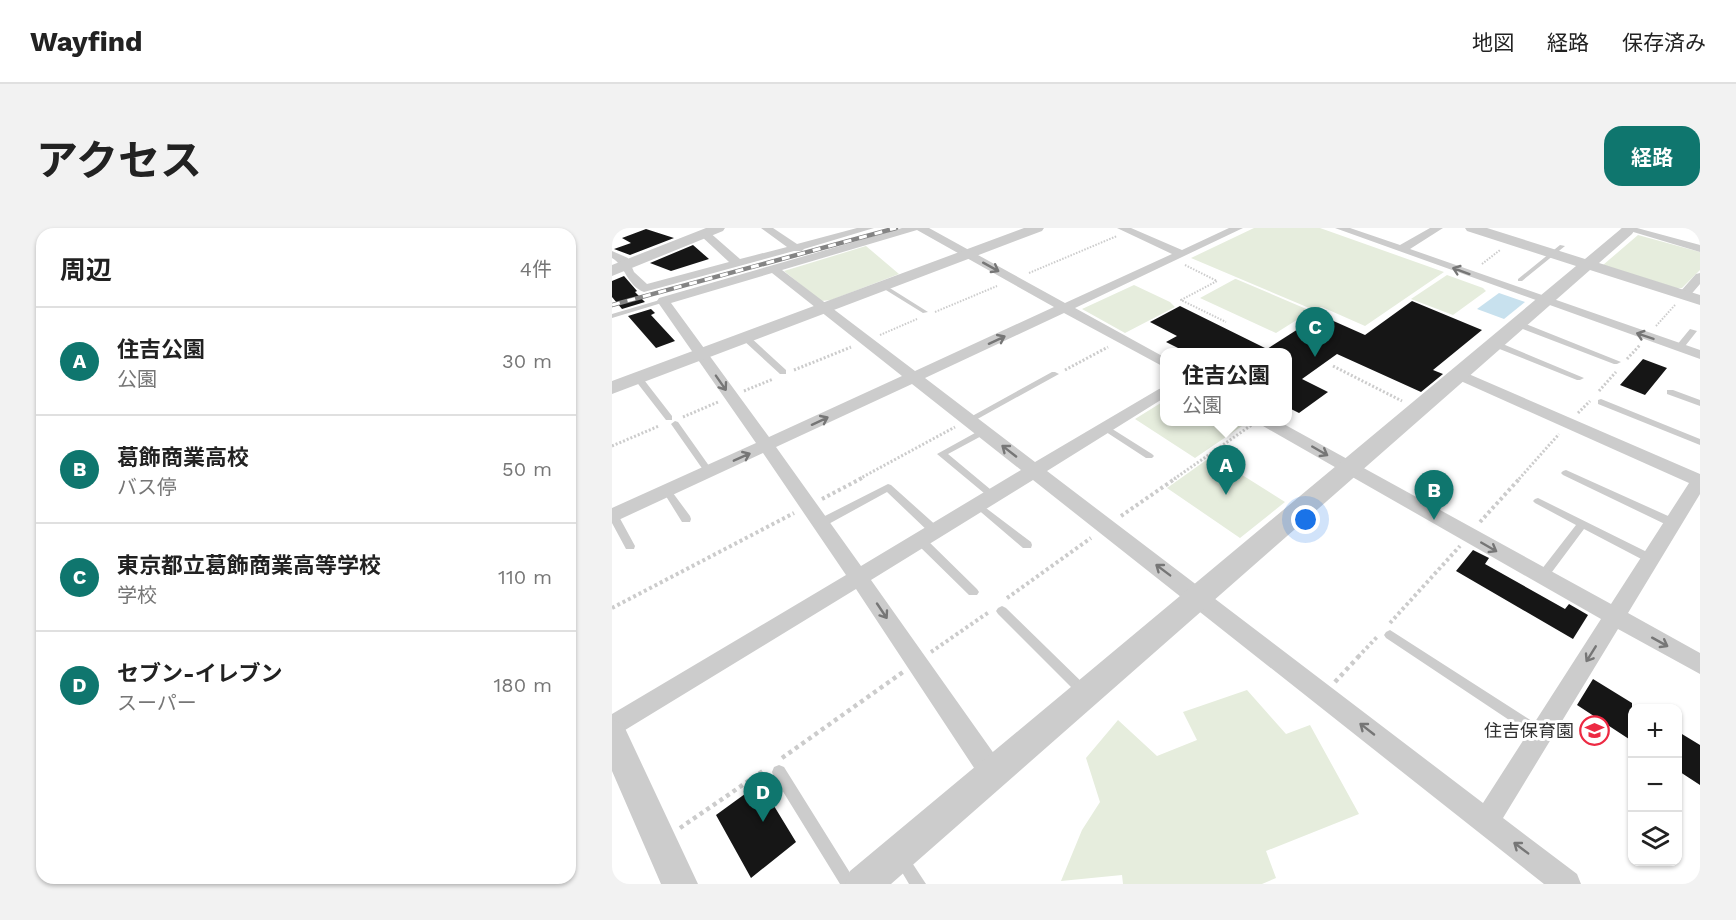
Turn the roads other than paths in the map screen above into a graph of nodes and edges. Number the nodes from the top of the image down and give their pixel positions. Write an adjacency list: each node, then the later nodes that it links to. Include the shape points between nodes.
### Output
1 (766, 228): 13 (street)
2 (869, 228): 13 (street)
3 (914, 228): 23 (street)
4 (921, 228): 18 (street)
5 (1036, 228): 18 (street)
6 (1122, 228): 19 (street)
7 (1238, 228): 19 (street)
8 (1340, 228): 14 (street)
9 (1438, 228): 14 (street)
10 (1472, 228): 16 (street)
11 (1627, 229): 15 (street); 20 (street)
12 (711, 231): 21 (street); 22 (street)
13 (798, 249): 22 (street)
14 (1402, 249): 31 (street, one-way to 14)
15 (1700, 249)
16 (1558, 250): 20 (street); 26 (lane)
17 (612, 254): 21 (street)
18 (968, 254): 27 (street); 32 (street, one-way to 32)
19 (1176, 257): 32 (street)
20 (1594, 257): 28 (street); 31 (street)
21 (627, 264): 22 (street, via 629,273 644,288); 24 (street)
22 (739, 264)
23 (774, 270): 30 (street); 33 (street)
24 (612, 271)
25 (1700, 277): 28 (street)
26 (1520, 280)
27 (883, 286): 33 (street); 34 (lane)
28 (1683, 297): 29 (street)
29 (1700, 300)
30 (663, 301): 35 (lane); 41 (street)
31 (1546, 302): 36 (street); 40 (street, one-way to 31)
32 (1065, 308): 43 (street); 49 (street, one-way to 32)
33 (824, 309): 38 (street); 49 (street)
34 (925, 312)
35 (612, 316)
36 (1518, 324): 39 (street); 44 (lane)
37 (1693, 332): 40 (lane)
38 (746, 338): 41 (street); 45 (lane)
39 (1495, 344): 47 (street); 50 (lane)
40 (1679, 348): 42 (street)
41 (701, 354): 48 (street); 60 (street, one-way to 60)
42 (1700, 355)
43 (1160, 361)
44 (1617, 362)
45 (783, 372)
46 (1055, 374): 56 (lane)
47 (1459, 375): 62 (street); 66 (street)
48 (638, 378): 51 (street); 64 (lane)
49 (914, 378): 56 (street); 60 (street, one-way to 49)
50 (1580, 378)
51 (612, 388)
52 (1670, 392): 55 (lane)
53 (1160, 394): 58 (street)
54 (1601, 402): 59 (lane)
55 (1700, 403)
56 (977, 426): 63 (street, one-way to 56); 68 (lane, via 942,454)
57 (1276, 426): 62 (street, one-way to 62)
58 (1106, 428): 61 (lane); 63 (street)
59 (1700, 442)
60 (767, 446): 64 (street, one-way to 60); 72 (street)
61 (1149, 456)
62 (1350, 468): 80 (street, one-way to 80); 82 (street)
63 (1035, 470): 68 (street); 82 (street, one-way to 63)
64 (709, 472): 67 (street)
65 (1566, 472): 73 (lane)
66 (1700, 480): 73 (street)
67 (667, 491): 70 (street); 71 (lane)
68 (985, 500): 75 (street); 76 (lane)
69 (1538, 501): 74 (lane)
70 (613, 516): 77 (lane)
71 (686, 519)
72 (821, 523): 75 (lane, via 888,487); 79 (street)
73 (1673, 523): 78 (street)
74 (1582, 524): 78 (lane); 80 (lane)
75 (927, 536): 79 (street); 81 (lane)
76 (1027, 545)
77 (630, 546)
78 (1651, 559): 84 (street)
79 (859, 577): 88 (street); 92 (street, one-way to 92)
80 (1542, 577): 84 (street)
81 (973, 592)
82 (1197, 596): 87 (street); 93 (street, one-way to 82)
83 (1002, 605): 87 (lane)
84 (1615, 617): 86 (street, one-way to 86); 89 (street, one-way to 89)
85 (1390, 635): 89 (lane)
86 (1700, 664)
87 (1086, 694): 92 (street)
88 (612, 727)
89 (1541, 734): 93 (street)
90 (612, 735): 95 (street)
91 (772, 769): 96 (lane)
92 (993, 774): 94 (street)
93 (1486, 822): 99 (street, one-way to 93)
94 (898, 854): 97 (street); 98 (lane)
95 (680, 884)
96 (849, 884)
97 (863, 884)
98 (918, 884)
99 (1567, 884)

